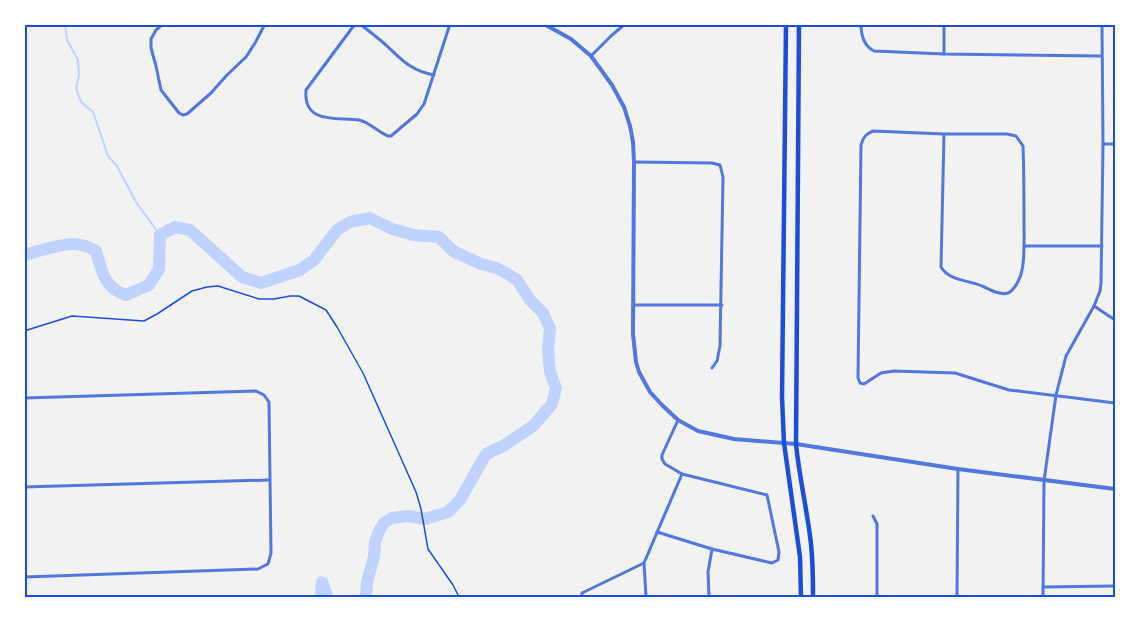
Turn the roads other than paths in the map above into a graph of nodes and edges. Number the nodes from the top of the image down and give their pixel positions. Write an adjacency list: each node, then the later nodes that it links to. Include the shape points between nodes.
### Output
1 (163, 24): 2 (street, via 151,39 161,90 183,114 211,93 246,57)
2 (265, 24)
3 (355, 24): 16 (street, via 306,90 314,113 329,119 361,120 391,136 417,114)
4 (360, 24): 16 (street, via 400,60 421,73)
5 (450, 24): 16 (street)
6 (544, 24): 14 (street)
7 (625, 24): 14 (street)
8 (786, 24): 32 (main road)
9 (799, 24): 33 (main road)
10 (861, 24): 13 (street, via 864,41 874,51)
11 (944, 24): 13 (street)
12 (1102, 24): 15 (street)
13 (944, 54): 15 (street)
14 (591, 56): 20 (street, via 624,106)
15 (1102, 56): 18 (street)
16 (434, 75)
17 (944, 134): 21 (street, via 1007,134 1020,140); 21 (street, via 944,272 1001,294 1008,293 1022,271); 28 (street, via 873,131 862,140 860,383 894,371 955,373 1009,390)
18 (1103, 144): 19 (street); 22 (street)
19 (1115, 144)
20 (634, 162): 23 (street); 24 (street, via 720,165)
21 (1024, 246): 22 (street)
22 (1102, 246): 25 (street, via 1100,291)
23 (633, 304): 24 (street); 31 (street, via 634,350 639,372 655,398)
24 (722, 306): 27 (street, via 720,346)
25 (1094, 306): 26 (street); 28 (street, via 1066,356)
26 (1115, 320)
27 (712, 368)
28 (1056, 395): 30 (street); 37 (street)
29 (24, 398): 36 (street, via 256,391 269,402)
30 (1115, 403)
31 (678, 420): 32 (street, via 715,435); 35 (street, via 662,459)
32 (784, 443): 33 (street); 50 (main road, via 800,557)
33 (796, 444): 34 (street); 51 (main road, via 813,562)
34 (958, 469): 37 (street); 53 (street)
35 (682, 474): 41 (street); 42 (street, via 767,495 778,560 772,563)
36 (269, 480): 38 (street); 44 (street, via 271,553 268,564 258,570)
37 (1044, 481): 39 (street); 46 (street)
38 (24, 487)
39 (1115, 489)
40 (873, 516): 52 (street, via 877,524)
41 (657, 532): 42 (street); 43 (street)
42 (712, 549): 49 (street)
43 (644, 563): 47 (street, via 582,593); 48 (street)
44 (24, 577)
45 (1115, 586): 46 (street)
46 (1043, 587): 54 (street)
47 (582, 597)
48 (646, 597)
49 (709, 597)
50 (801, 597)
51 (813, 597)
52 (877, 597)
53 (957, 597)
54 (1043, 597)

